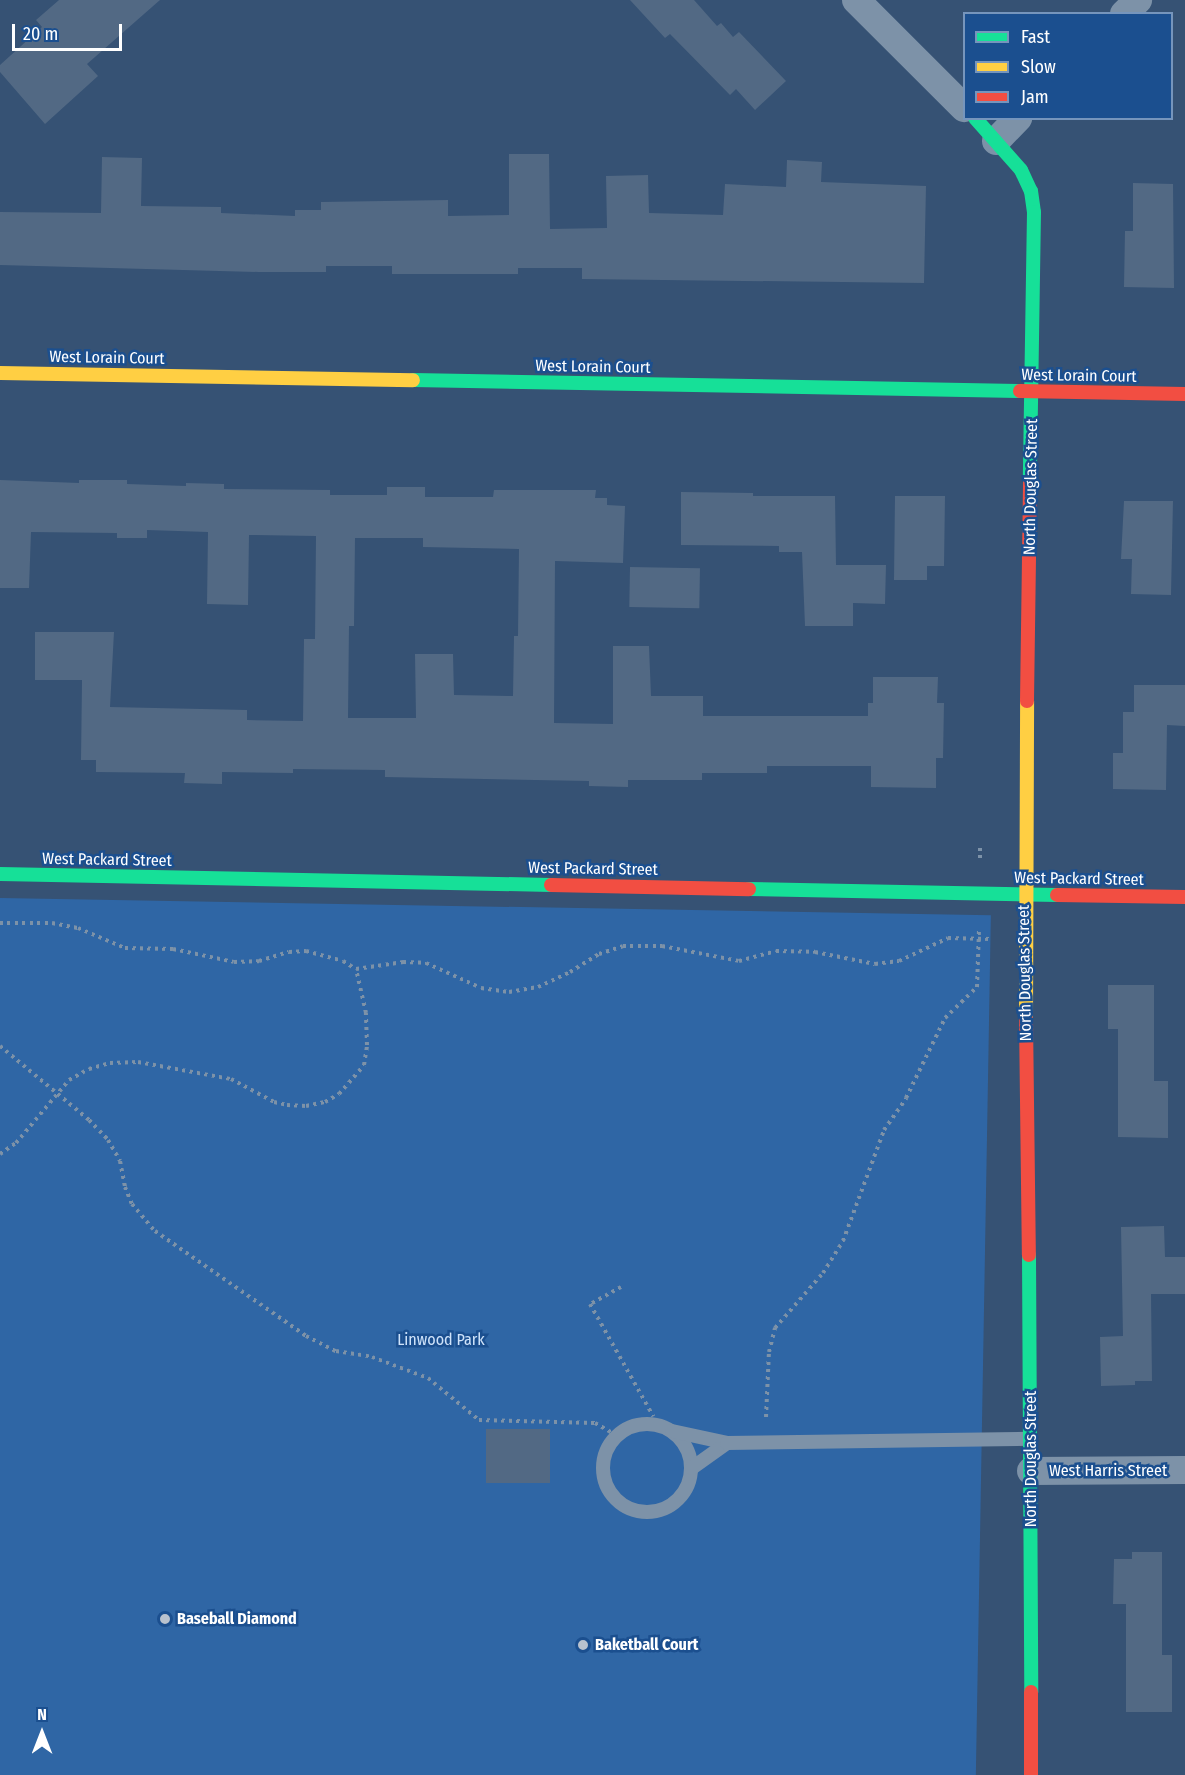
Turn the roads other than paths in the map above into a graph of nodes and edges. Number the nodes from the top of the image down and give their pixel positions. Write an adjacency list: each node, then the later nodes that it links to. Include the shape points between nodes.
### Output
1 (856, 0): 4 (street)
2 (1138, 0): 3 (street)
3 (1126, 12)
4 (963, 107)
5 (977, 120): 7 (street, North Douglas Street)
6 (1016, 120): 7 (street)
7 (996, 141): 9 (street, North Douglas Street, via 1021,170 1033,202)
8 (0, 373): 9 (street, West Lorain Court)
9 (1033, 392): 10 (street, West Lorain Court); 12 (street, North Douglas Street)
10 (1185, 394)
11 (0, 874): 12 (street, West Packard Street)
12 (1024, 894): 13 (street, West Packard Street); 15 (street, North Douglas Street)
13 (1185, 897)
14 (671, 1430): 16 (lane); 17 (lane, via 690,1453); 17 (lane, via 658,1424 629,1427 616,1435 603,1461 608,1490 629,1509 658,1512 683,1495)
15 (1031, 1439): 16 (lane); 19 (street, North Douglas Street)
16 (727, 1443): 17 (lane)
17 (692, 1468)
18 (1185, 1470): 19 (street, West Harris Street)
19 (1031, 1471): 20 (street, North Douglas Street)
20 (1031, 1775)

